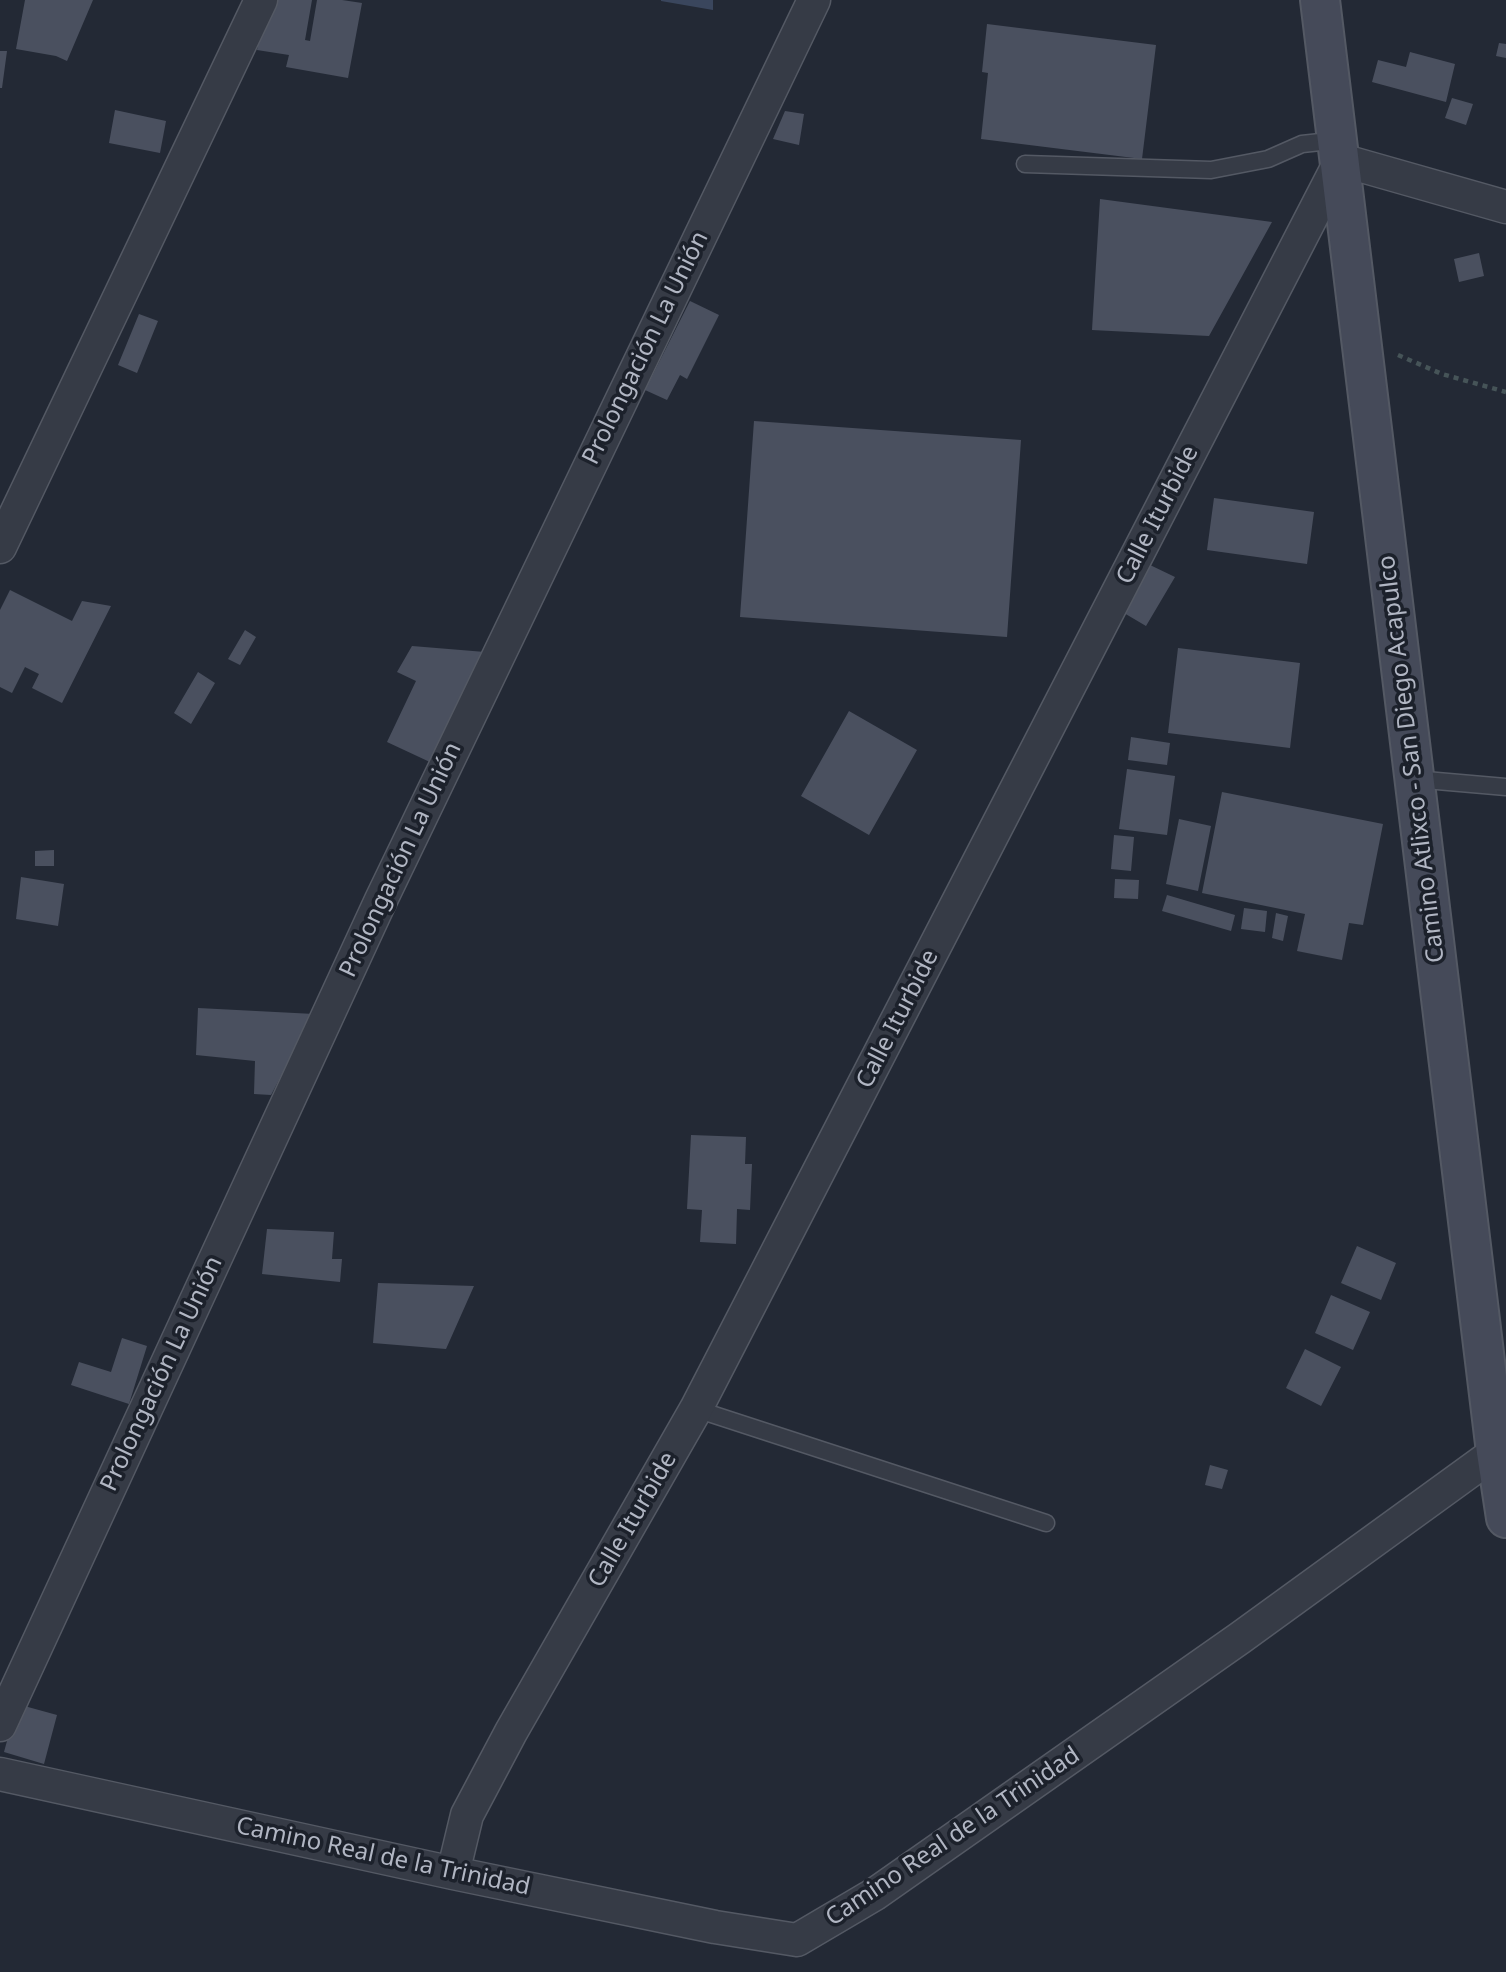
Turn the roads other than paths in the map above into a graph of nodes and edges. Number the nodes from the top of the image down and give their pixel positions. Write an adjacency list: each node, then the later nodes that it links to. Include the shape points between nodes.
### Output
1 (261, 0): 7 (street)
2 (814, 0): 14 (street, Prolongación La Unión, via 380,900)
3 (1320, 0): 4 (street, Camino Atlixco - San Diego Acapulco)
4 (1340, 150): 5 (lane, via 1302,144 1268,159 1211,170); 6 (street); 8 (street, Camino Atlixco - San Diego Acapulco); 10 (street, Calle Iturbide)
5 (1025, 164)
6 (1506, 207)
7 (0, 547)
8 (1414, 779): 9 (lane); 11 (street, Camino Atlixco - San Diego Acapulco)
9 (1506, 787)
10 (696, 1409): 13 (lane); 16 (street, Calle Iturbide, via 467,1815)
11 (1501, 1449): 12 (street, Camino Atlixco - San Diego Acapulco); 16 (street, Camino Real de la Trinidad, via 876,1894 796,1940)
12 (1506, 1518)
13 (1046, 1524)
14 (0, 1725)
15 (0, 1773): 16 (street, Camino Real de la Trinidad)
16 (453, 1873)

